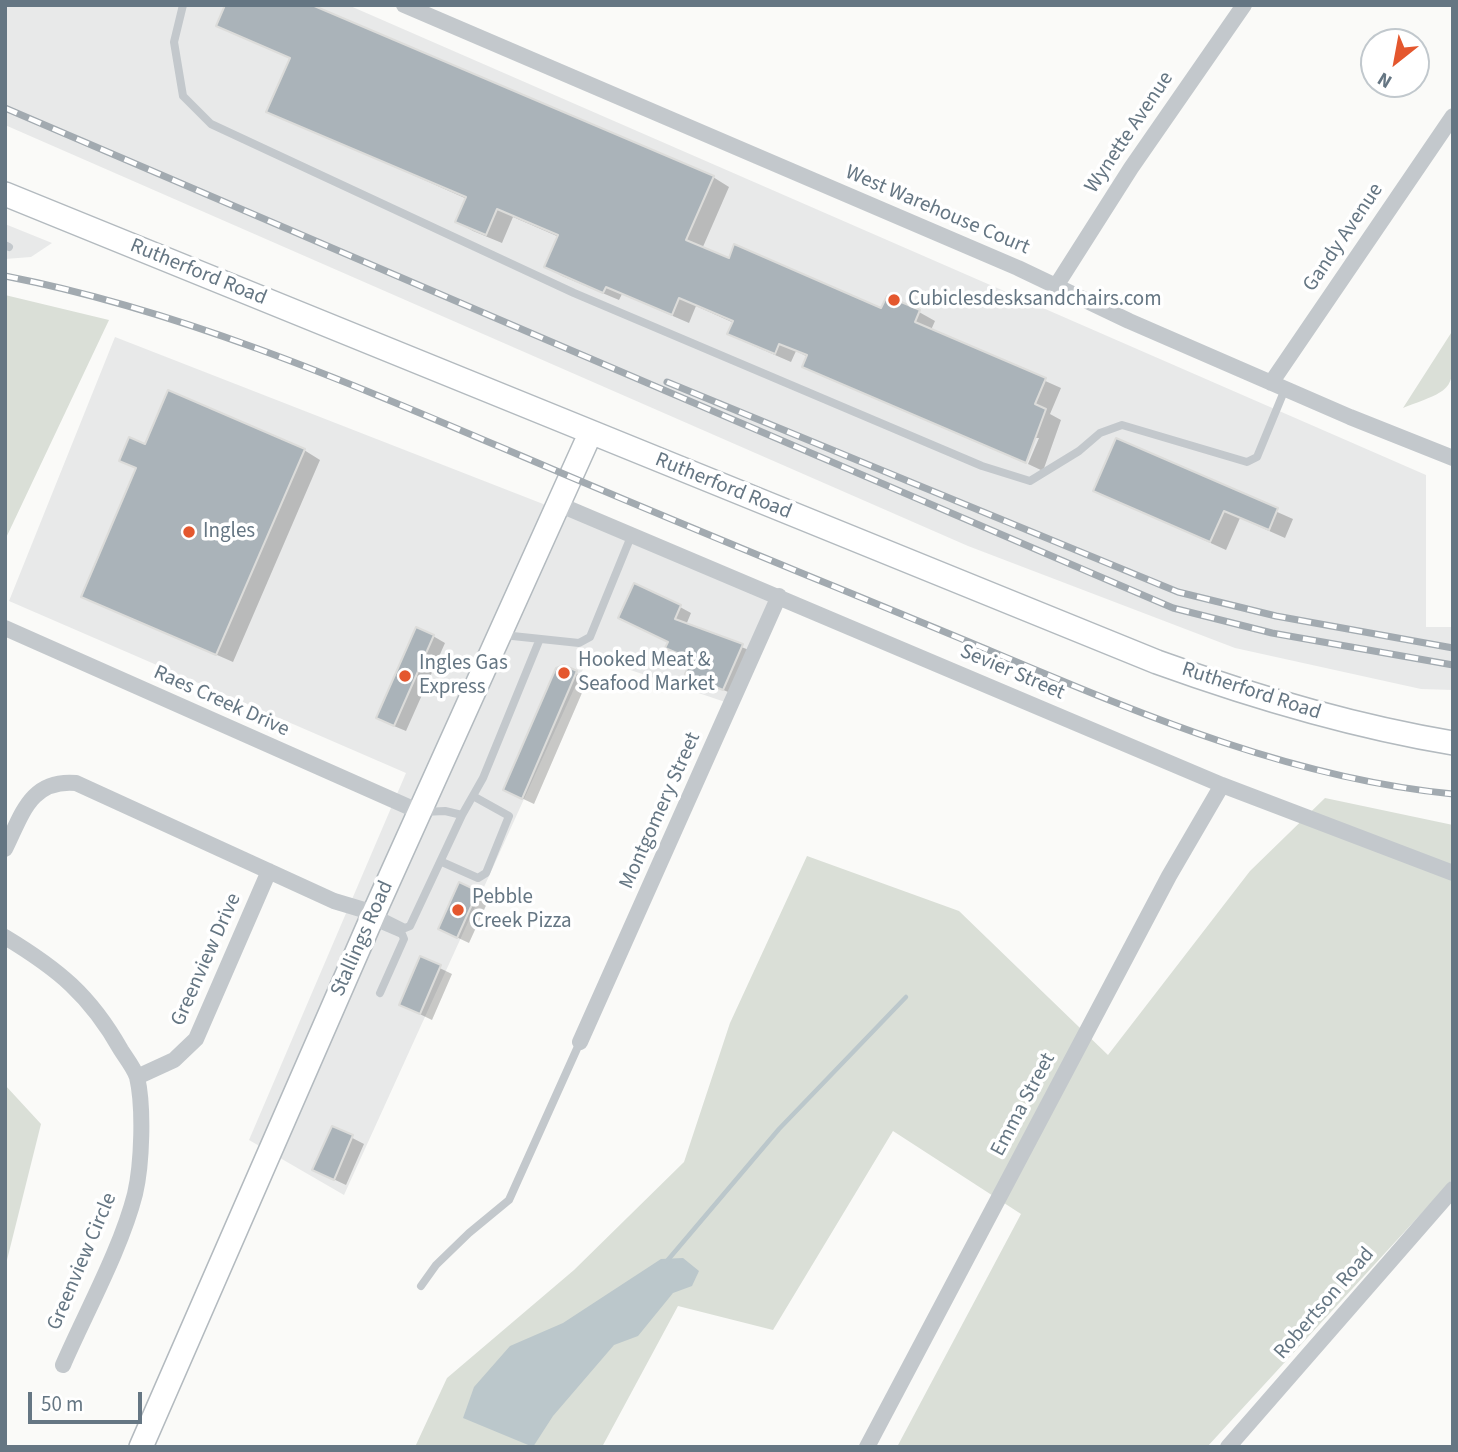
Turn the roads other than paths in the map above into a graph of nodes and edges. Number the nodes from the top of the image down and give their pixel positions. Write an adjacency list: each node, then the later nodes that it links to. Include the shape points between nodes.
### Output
1 (183, 5): 7 (lane, via 174,42 183,96 211,124 574,293 982,466 1030,481 1100,433 1122,425 1247,462 1257,457)
2 (404, 5): 6 (street, West Warehouse Court)
3 (1244, 5): 6 (street, Wynette Avenue)
4 (1453, 116): 7 (street, Gandy Avenue)
5 (5, 194): 8 (street, Rutherford Road)
6 (1056, 286): 7 (street, West Warehouse Court)
7 (1278, 386): 9 (street, West Warehouse Court)
8 (590, 434): 10 (street, Stallings Road); 16 (street, Rutherford Road, via 1157,662 1238,691 1361,725)
9 (1453, 458)
10 (558, 504): 11 (street, Sevier Street); 14 (street, Stallings Road)
11 (632, 534): 12 (street, Sevier Street); 15 (lane, via 590,637 579,643)
12 (779, 596): 17 (street, Sevier Street); 28 (street, Montgomery Street)
13 (5, 628): 19 (street, Raes Creek Drive)
14 (502, 635): 15 (lane); 19 (street, Stallings Road)
15 (539, 641): 18 (lane)
16 (1453, 743)
17 (1223, 785): 24 (street, Sevier Street); 34 (street, Emma Street, via 1169,876)
18 (473, 796): 20 (lane); 22 (lane, via 509,816 486,873 478,878)
19 (420, 812): 20 (lane); 25 (street, Stallings Road)
20 (462, 815): 22 (lane)
21 (5, 849): 23 (street, via 31,798 48,785 63,782 82,785)
22 (442, 862): 25 (lane, via 410,926)
23 (269, 871): 25 (street); 29 (street, Greenview Drive, via 196,1039 174,1060)
24 (1453, 873)
25 (373, 917): 27 (lane, via 404,939); 33 (street, Stallings Road)
26 (5, 937): 29 (street, Greenview Circle, via 81,991)
27 (380, 993)
28 (580, 1042): 31 (lane, via 509,1200 468,1233)
29 (136, 1077): 32 (street, Greenview Circle, via 141,1145 135,1193)
30 (1453, 1189): 35 (street, Robertson Road)
31 (421, 1286)
32 (62, 1365)
33 (141, 1447)
34 (867, 1447)
35 (1228, 1447)

